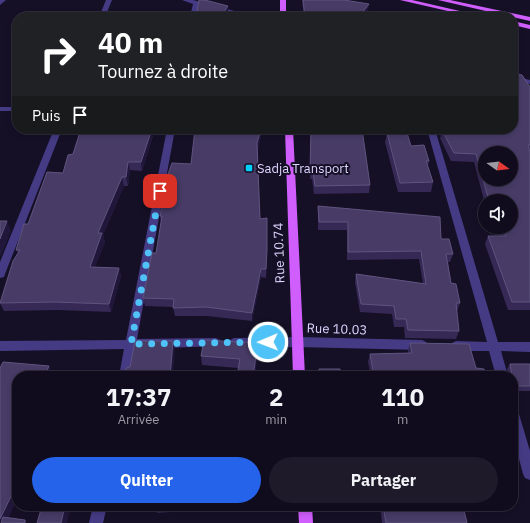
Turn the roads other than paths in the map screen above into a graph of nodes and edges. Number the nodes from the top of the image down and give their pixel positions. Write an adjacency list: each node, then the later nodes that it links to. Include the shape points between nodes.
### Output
1 (3, 0): 7 (street)
2 (109, 0): 9 (street)
3 (185, 0): 8 (street)
4 (283, 0): 12 (main road)
5 (403, 0): 13 (main road)
6 (441, 0): 14 (main road)
7 (0, 3)
8 (196, 3): 10 (street); 11 (street)
9 (104, 12)
10 (194, 12)
11 (233, 12)
12 (283, 12)
13 (459, 12)
14 (497, 12)
15 (518, 16): 16 (main road)
16 (530, 19)
17 (518, 24): 18 (main road)
18 (530, 27)
19 (518, 79): 20 (street)
20 (530, 82)
21 (0, 109): 22 (street)
22 (12, 109)
23 (56, 134): 27 (street)
24 (170, 134): 29 (street)
25 (289, 134): 28 (main road, Rue 10.74)
26 (432, 134): 33 (street)
27 (0, 274)
28 (298, 342): 29 (street, Rue 10.03); 30 (street, Rue 10.03); 36 (main road, Rue 10.74)
29 (131, 344): 31 (street, Rue 10.03); 35 (street)
30 (431, 345)
31 (0, 346)
32 (447, 346): 33 (street)
33 (494, 347): 34 (street); 37 (street)
34 (530, 347)
35 (126, 371)
36 (299, 371)
37 (501, 371)
38 (518, 432): 39 (street)
39 (530, 474)
40 (99, 511): 42 (street)
41 (305, 511): 43 (main road)
42 (96, 523)
43 (306, 523)

